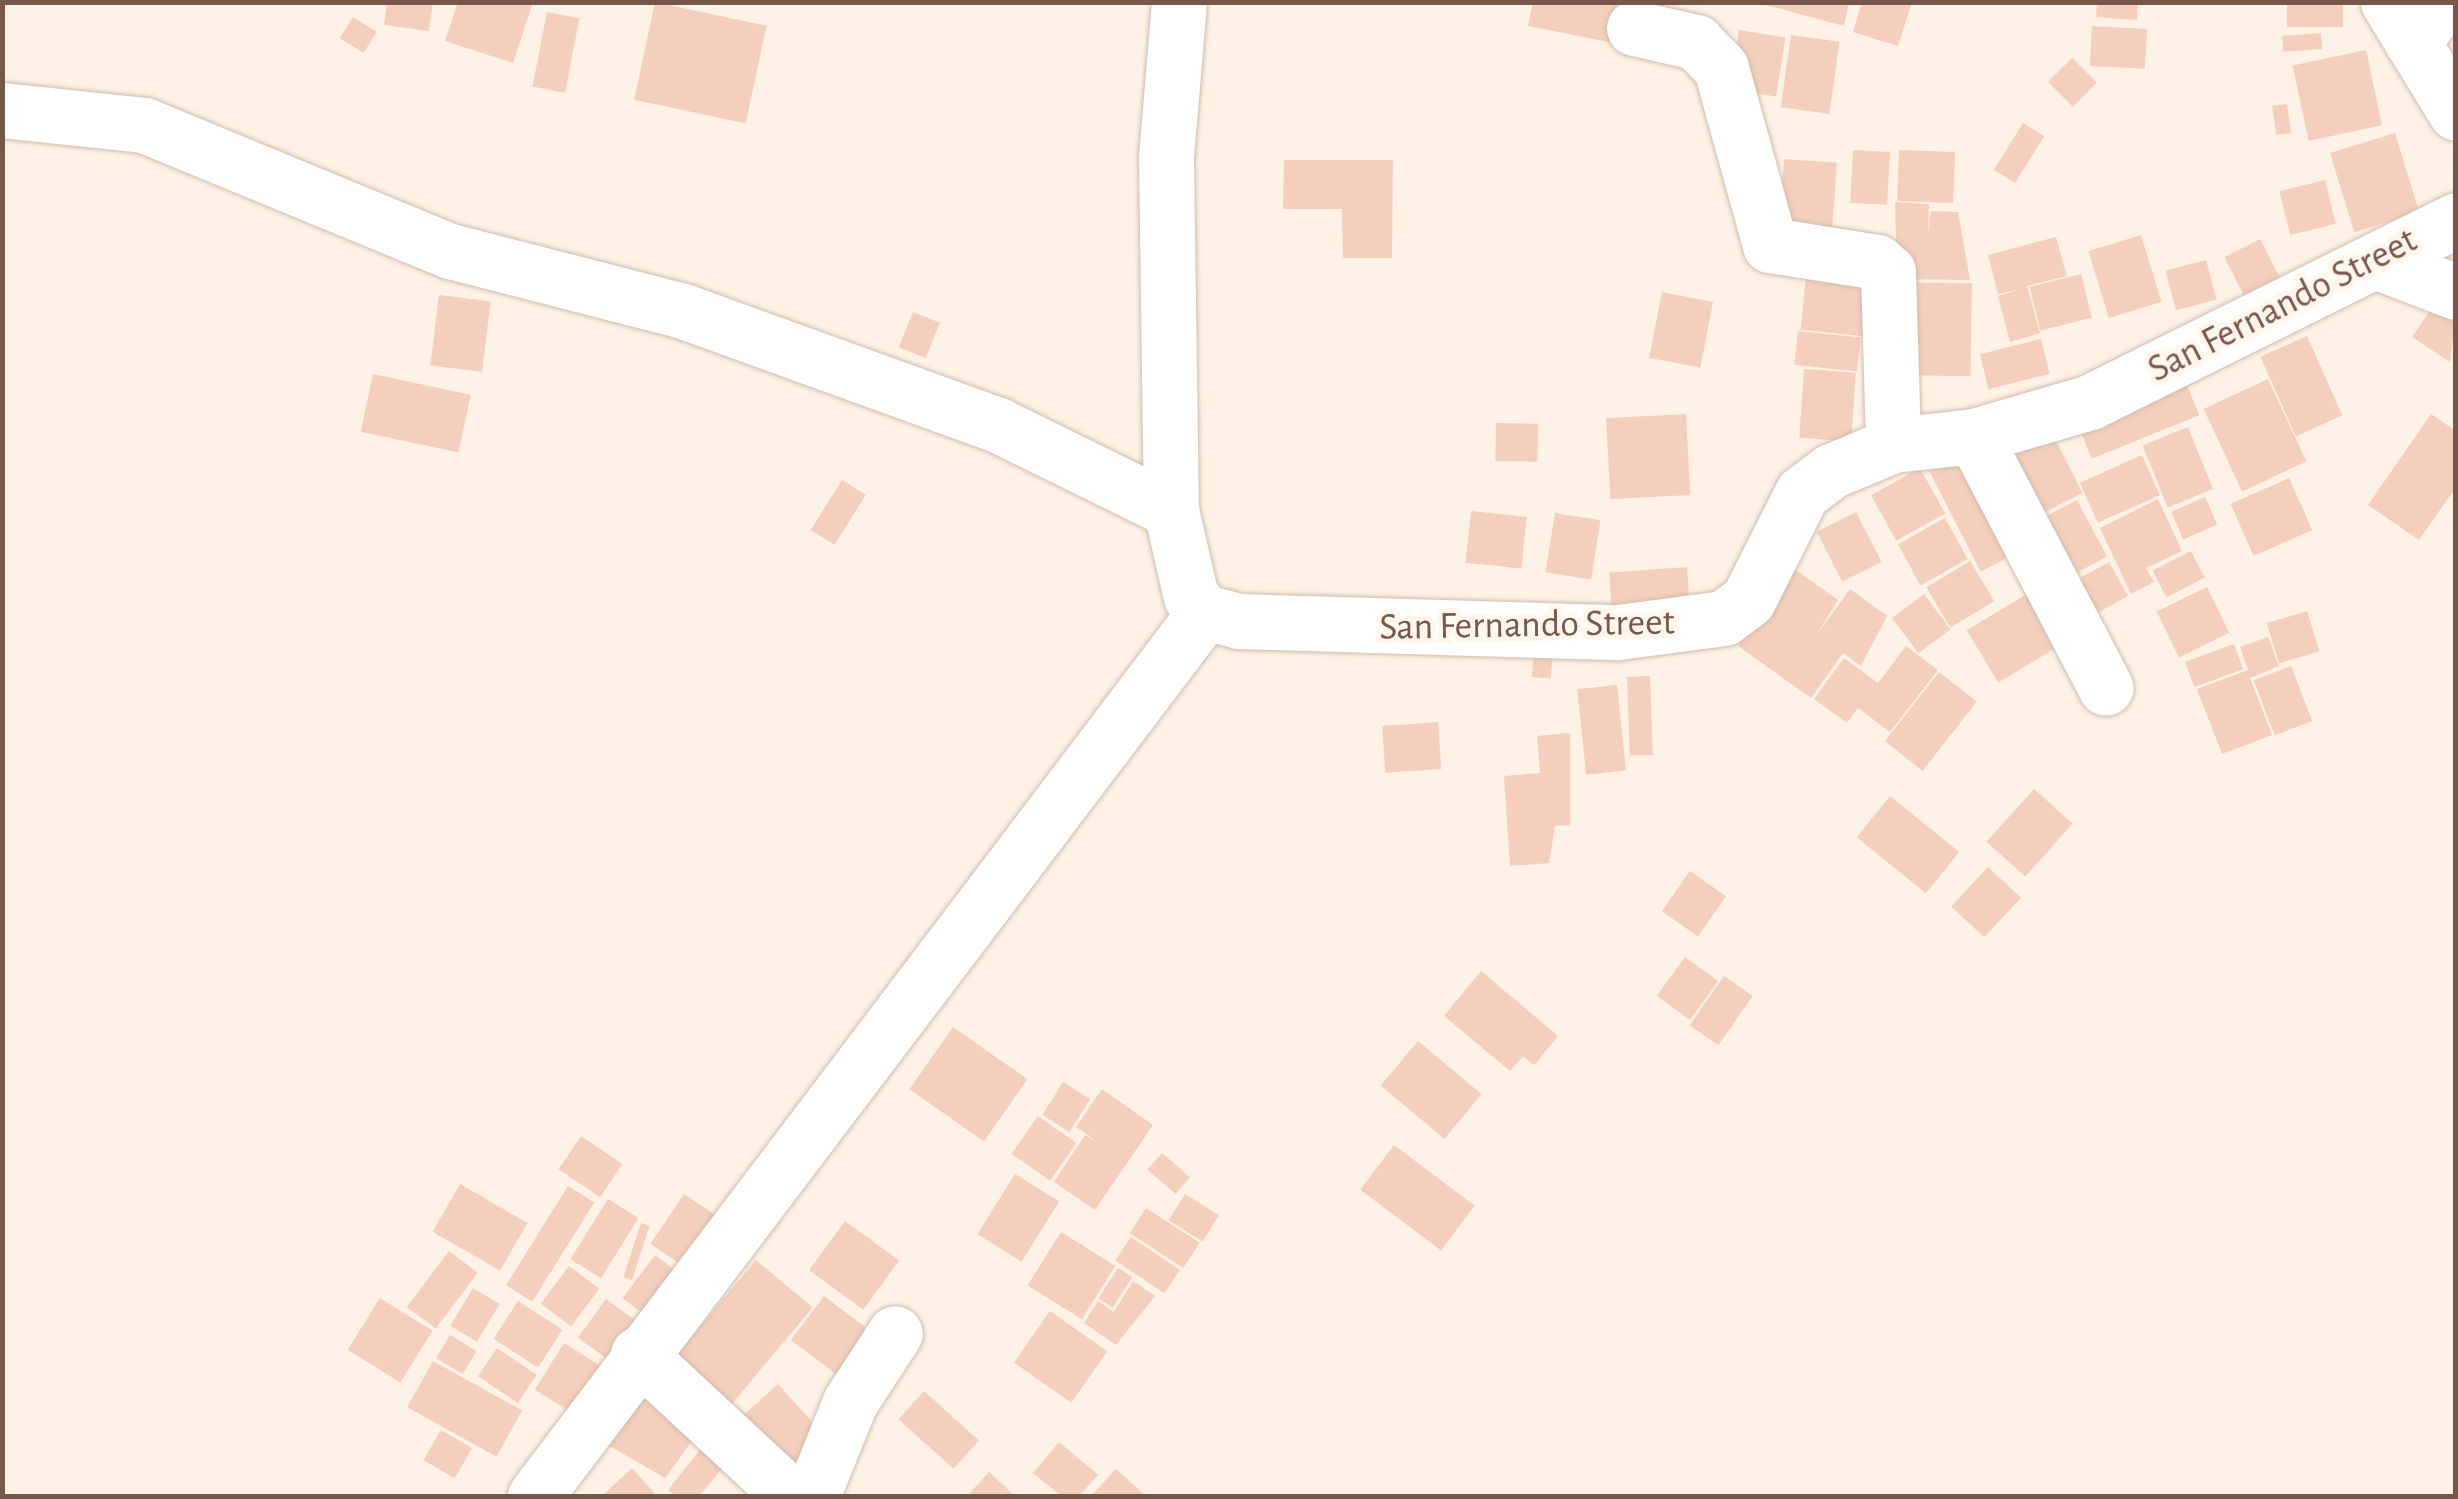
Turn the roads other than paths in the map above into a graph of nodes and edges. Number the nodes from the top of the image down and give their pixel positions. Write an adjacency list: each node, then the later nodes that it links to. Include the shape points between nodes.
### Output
1 (1179, 2): 11 (street, via 1166,157)
2 (2415, 16): 5 (street)
3 (1634, 28): 10 (street, via 1696,42 1721,68 1770,245 1877,262 1888,272)
4 (2, 110): 11 (street, via 144,125 450,251 683,311 998,425)
5 (2456, 113)
6 (2456, 220): 7 (street, San Fernando Street)
7 (2375, 261): 8 (street); 9 (street, San Fernando Street, via 2090,402)
8 (2456, 292)
9 (1974, 436): 10 (street, San Fernando Street); 13 (street)
10 (1893, 446): 12 (street, San Fernando Street, via 1802,493 1748,600 1711,622 1432,632)
11 (1171, 510): 12 (street, via 1182,578)
12 (1205, 612): 15 (street)
13 (2106, 688)
14 (895, 1333): 18 (street, via 850,1402)
15 (638, 1354): 16 (street); 17 (street)
16 (535, 1496)
17 (791, 1496)
18 (812, 1496)

